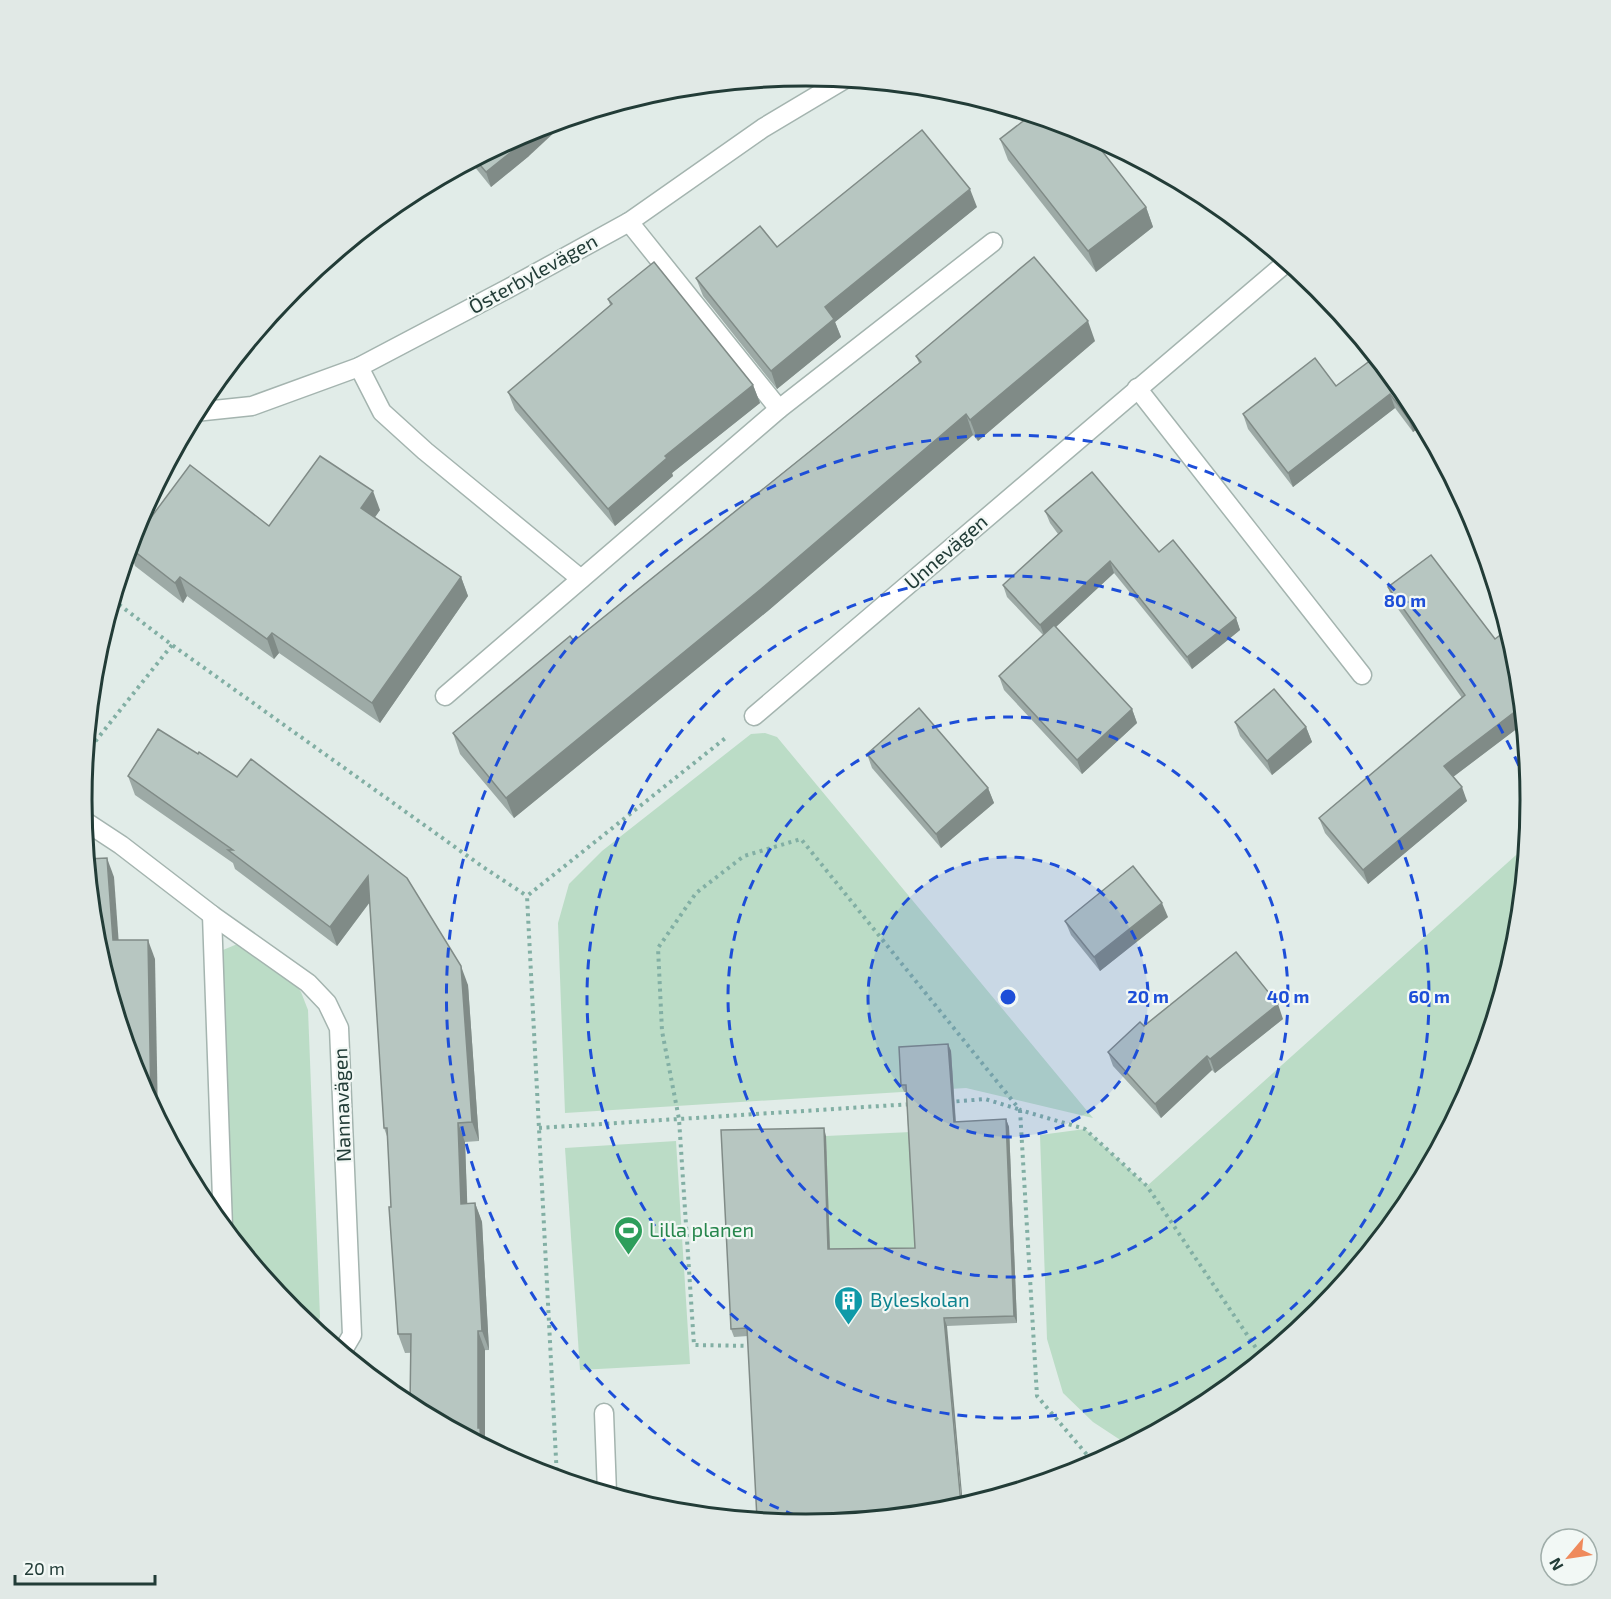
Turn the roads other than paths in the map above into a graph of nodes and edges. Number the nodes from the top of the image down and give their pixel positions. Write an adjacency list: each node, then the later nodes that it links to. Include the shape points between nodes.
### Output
1 (832, 87): 2 (street, Österbylevägen, via 762,128)
2 (629, 222): 5 (street, Österbylevägen); 7 (street)
3 (993, 242): 7 (street)
4 (1281, 267): 6 (street, Unnevägen)
5 (359, 367): 8 (street, Österbylevägen, via 252,406); 9 (street, via 382,412)
6 (1137, 388): 10 (street); 12 (street, Unnevägen)
7 (779, 409): 9 (street)
8 (207, 411)
9 (580, 579): 11 (street)
10 (1362, 675)
11 (445, 696)
12 (754, 716)
13 (93, 826): 14 (street, Nannavägen)
14 (212, 915): 15 (street); 16 (street, Nannavägen, via 308,983 327,1003 339,1028 352,1335)
15 (222, 1211)
16 (346, 1345)
17 (604, 1413): 18 (street)
18 (606, 1485)

